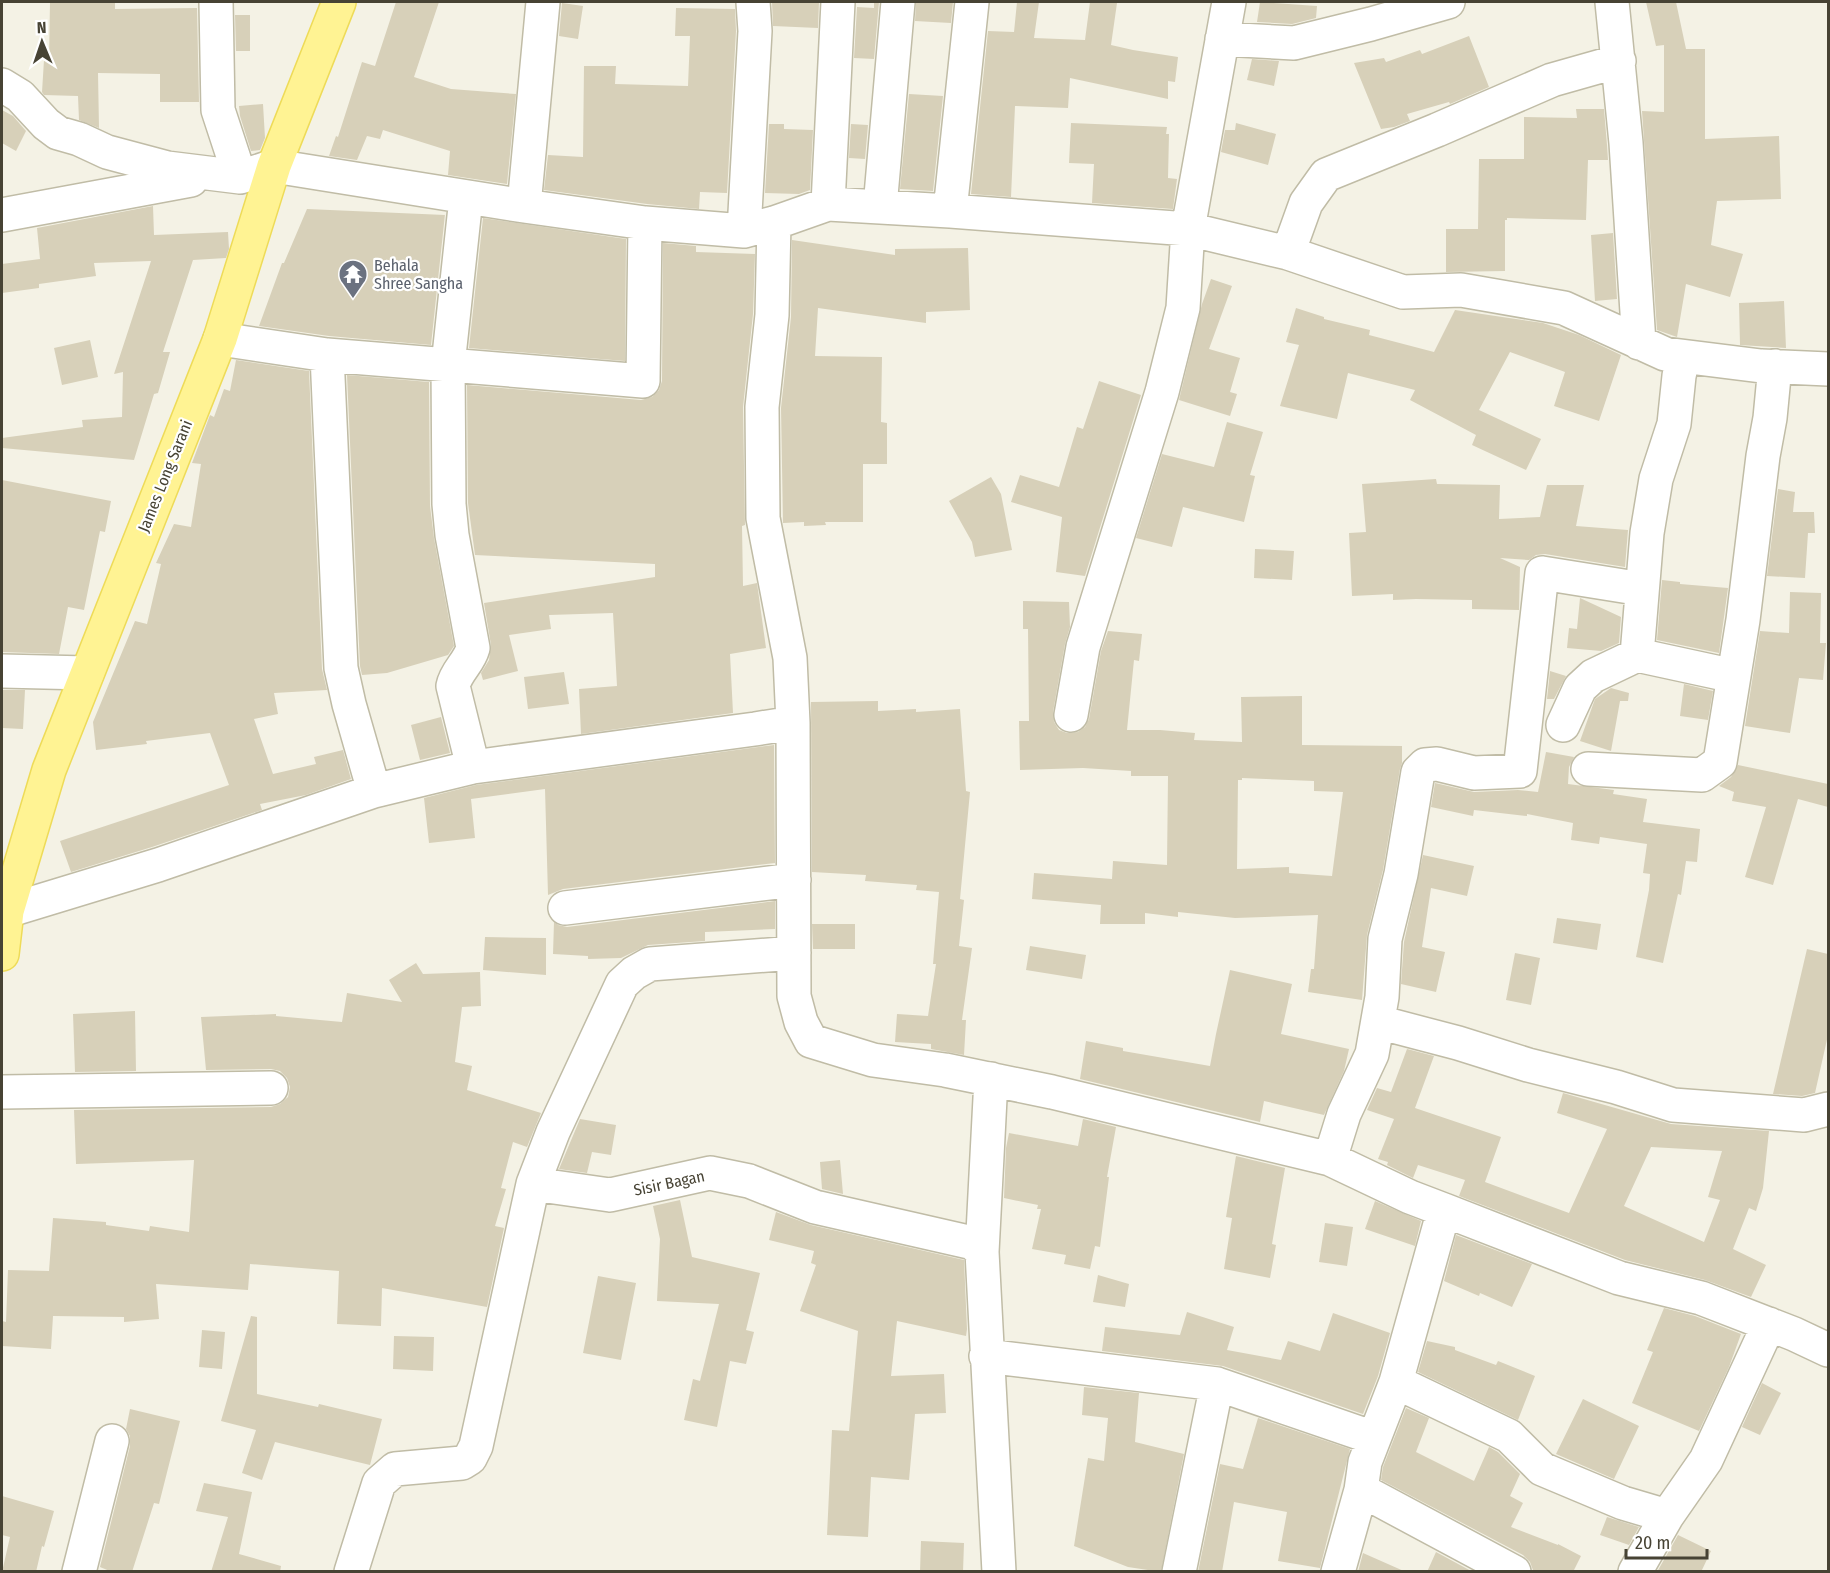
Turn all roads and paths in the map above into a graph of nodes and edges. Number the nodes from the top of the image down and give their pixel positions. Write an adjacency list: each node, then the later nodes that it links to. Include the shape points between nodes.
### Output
1 (216, 2): 16 (street, via 218,110)
2 (339, 2): 15 (main road, James Long Sarani)
3 (543, 2): 19 (street)
4 (753, 2): 24 (street)
5 (838, 2): 18 (street)
6 (898, 2): 20 (street)
7 (972, 2): 21 (street)
8 (1229, 2): 12 (street)
9 (1448, 2): 11 (street)
10 (1612, 2): 13 (street)
11 (1372, 13): 12 (street, via 1294,43)
12 (1222, 39): 25 (street)
13 (1619, 62): 26 (street, via 1552,80 1326,175 1306,203); 28 (street)
14 (2, 85): 16 (street, via 20,96 58,133 107,152 167,168)
15 (274, 166): 16 (street); 17 (street); 27 (main road, James Long Sarani)
16 (229, 176): 22 (street)
17 (466, 198): 19 (street); 31 (street)
18 (828, 204): 20 (street); 24 (street)
19 (524, 206): 23 (street)
20 (880, 207): 21 (street)
21 (950, 210): 25 (street)
22 (2, 215)
23 (645, 222): 24 (street); 31 (street, via 644,381)
24 (759, 227): 40 (street, via 772,315 762,407 763,518 790,658)
25 (1188, 229): 26 (street); 39 (street, via 1182,308 1162,392 1083,647)
26 (1288, 253): 28 (street, via 1402,292 1461,290 1564,308)
27 (220, 339): 29 (street); 37 (main road, James Long Sarani)
28 (1639, 343): 30 (street)
29 (327, 355): 31 (street); 44 (street, via 341,668)
30 (1683, 357): 32 (street); 34 (street, via 1674,424 1656,479)
31 (448, 365): 42 (street, via 449,504 473,648 453,686)
32 (1775, 366): 33 (street); 38 (street)
33 (1828, 369)
34 (1642, 589): 35 (street); 50 (street, via 1542,573 1520,771 1474,773 1437,764 1425,765 1418,772 1385,939)
35 (1637, 655): 38 (street); 41 (street, via 1593,676 1580,688)
36 (2, 671): 37 (street)
37 (87, 673): 47 (main road, James Long Sarani, via 49,770)
38 (1734, 676): 43 (street, via 1720,762 1702,775)
39 (1071, 715)
40 (793, 723): 42 (street); 45 (street)
41 (1563, 725)
42 (473, 767): 44 (street)
43 (1588, 769)
44 (374, 791): 47 (street, via 158,865)
45 (794, 880): 46 (street); 48 (street)
46 (565, 908)
47 (7, 911): 49 (main road, James Long Sarani)
48 (794, 953): 51 (street, via 794,996 811,1041 873,1059); 56 (street, via 650,964 634,973 622,984 552,1132)
49 (2, 954)
50 (1378, 1022): 54 (street, via 1673,1105 1804,1115); 55 (street, via 1372,1054 1344,1114)
51 (991, 1079): 55 (street); 58 (street)
52 (271, 1088): 53 (street)
53 (2, 1092)
54 (1828, 1109)
55 (1330, 1159): 57 (street)
56 (532, 1184): 58 (street, Sisir Bagan, via 610,1195 710,1173 749,1181 815,1207 973,1243); 69 (street, via 476,1446 462,1463 395,1469 379,1483)
57 (1444, 1210): 59 (street, via 1619,1278 1701,1298); 62 (street)
58 (981, 1252): 61 (street)
59 (1769, 1324): 60 (street); 67 (street, via 1706,1460)
60 (1828, 1350)
61 (986, 1356): 63 (street); 70 (street)
62 (1396, 1382): 64 (street); 67 (street, via 1509,1436 1542,1468 1623,1503)
63 (1217, 1383): 64 (street); 71 (street)
64 (1374, 1438): 66 (street)
65 (112, 1442): 68 (street)
66 (1361, 1490): 72 (street); 73 (street)
67 (1667, 1516): 74 (street)
68 (79, 1572)
69 (351, 1572)
70 (999, 1572)
71 (1179, 1572)
72 (1338, 1572)
73 (1514, 1572)
74 (1635, 1572)

